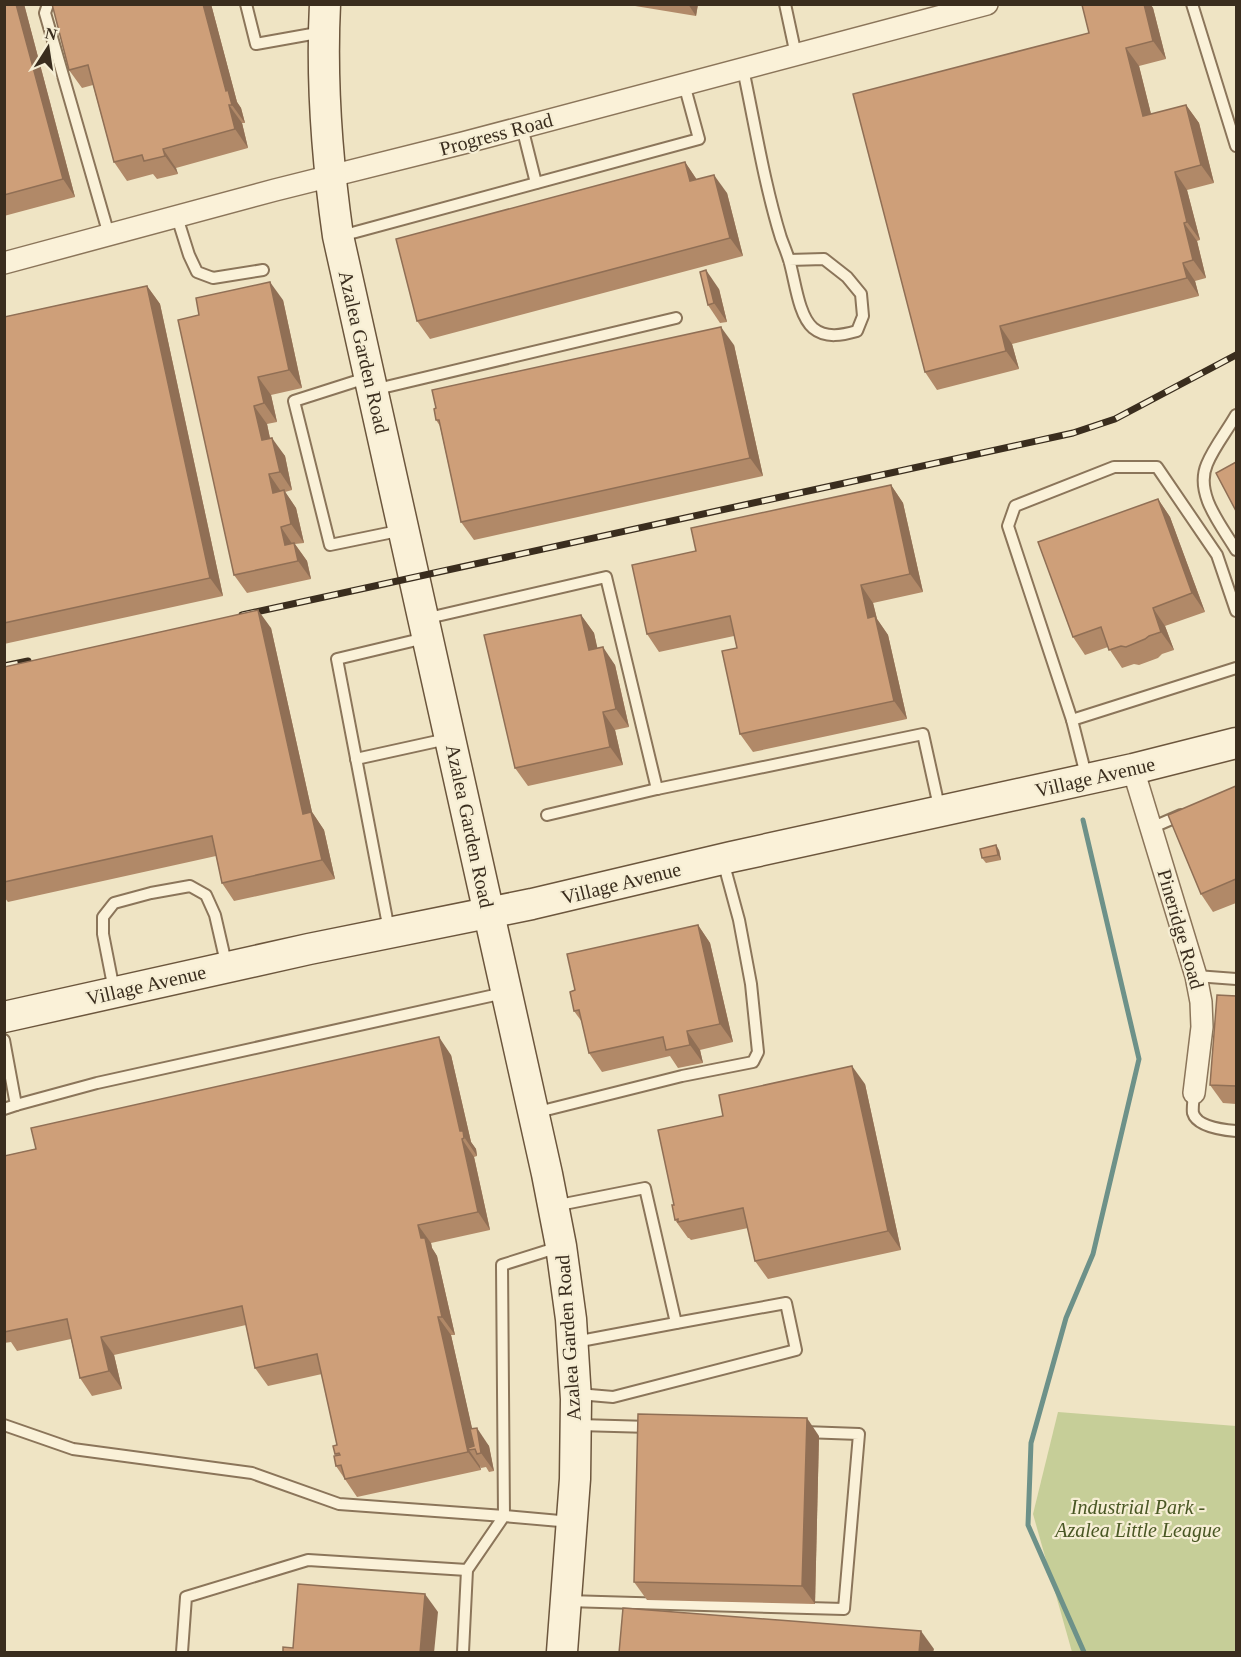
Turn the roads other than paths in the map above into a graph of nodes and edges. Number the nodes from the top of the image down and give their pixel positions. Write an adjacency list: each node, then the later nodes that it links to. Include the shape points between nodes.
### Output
1 (48, 4): 16 (lane, via 45,13)
2 (246, 4): 7 (lane, via 256,44)
3 (785, 4): 8 (lane)
4 (987, 4): 6 (street, Progress Road)
5 (1192, 4): 12 (lane)
6 (955, 9): 8 (street, Progress Road)
7 (324, 18): 13 (main road, Azalea Garden Road)
8 (796, 55): 9 (street, Progress Road)
9 (743, 69): 10 (street, Progress Road); 18 (lane, via 768,187)
10 (684, 84): 11 (street, Progress Road); 14 (lane, via 699,139)
11 (522, 128): 13 (street, Progress Road); 14 (lane)
12 (1236, 146)
13 (329, 177): 15 (street, Progress Road); 17 (main road, Azalea Garden Road)
14 (536, 183): 17 (lane)
15 (177, 217): 16 (street, Progress Road); 20 (lane, via 197,272 213,279)
16 (109, 235): 19 (street, Progress Road)
17 (338, 236): 22 (main road, Azalea Garden Road)
18 (789, 260): 18 (lane, via 805,317 814,329 841,336 857,331 863,316 861,294 847,277 824,259)
19 (4, 263)
20 (263, 270)
21 (676, 318): 22 (lane)
22 (371, 384): 24 (main road, Azalea Garden Road); 24 (lane, via 294,401 330,545)
23 (1236, 415): 25 (lane, via 1206,465 1203,484 1207,501)
24 (404, 530): 27 (main road, Azalea Garden Road)
25 (1236, 550)
26 (1236, 611): 29 (lane, via 1217,555 1157,467 1114,467 1015,506 1008,526)
27 (426, 628): 30 (main road, Azalea Garden Road); 32 (lane, via 337,659); 35 (lane, via 606,577)
28 (1236, 668): 29 (lane)
29 (1072, 720): 34 (lane)
30 (450, 738): 32 (lane); 41 (main road, Azalea Garden Road)
31 (1236, 743): 33 (main road, Village Avenue)
32 (356, 759): 42 (lane)
33 (1133, 769): 34 (main road, Village Avenue); 39 (street, Pineridge Road)
34 (1087, 779): 37 (main road, Village Avenue)
35 (657, 789): 37 (lane, via 923,734); 38 (lane)
36 (1194, 810): 39 (lane)
37 (940, 811): 40 (main road, Village Avenue)
38 (547, 815)
39 (1151, 828): 44 (street, Pineridge Road)
40 (723, 859): 41 (main road, Village Avenue); 53 (lane, via 751,984 758,1052 753,1062)
41 (488, 913): 42 (main road, Village Avenue); 47 (main road, Azalea Garden Road)
42 (389, 933): 43 (main road, Village Avenue)
43 (227, 967): 46 (main road, Village Avenue); 46 (lane, via 215,915 206,895 190,886 152,893 114,903 103,917)
44 (1196, 976): 45 (lane); 50 (street, Pineridge Road, via 1202,1028)
45 (1236, 979)
46 (115, 992): 48 (main road, Village Avenue)
47 (506, 992): 51 (lane, via 97,1083); 53 (main road, Azalea Garden Road)
48 (4, 1017)
49 (4, 1040): 51 (lane)
50 (1194, 1093): 54 (lane, via 1193,1112 1197,1120 1221,1130)
51 (16, 1105): 52 (lane)
52 (4, 1109)
53 (533, 1113): 55 (main road, Azalea Garden Road)
54 (1236, 1131)
55 (554, 1206): 56 (main road, Azalea Garden Road); 57 (lane, via 645,1188)
56 (561, 1246): 58 (main road, Azalea Garden Road); 64 (lane, via 502,1265)
57 (676, 1323): 58 (lane); 59 (lane, via 786,1303 796,1350 613,1397)
58 (573, 1342): 59 (main road, Azalea Garden Road)
59 (575, 1393): 61 (main road, Azalea Garden Road)
60 (4, 1425): 64 (lane, via 73,1449 252,1473 339,1504)
61 (576, 1425): 62 (lane); 65 (main road, Azalea Garden Road)
62 (659, 1428)
63 (789, 1431): 67 (lane, via 860,1434 844,1609)
64 (504, 1516): 65 (lane); 66 (lane)
65 (572, 1522): 67 (main road, Azalea Garden Road)
66 (467, 1570): 68 (lane, via 308,1560 186,1597); 69 (lane)
67 (566, 1601): 70 (main road, Azalea Garden Road)
68 (182, 1653)
69 (463, 1653)
70 (562, 1653)

